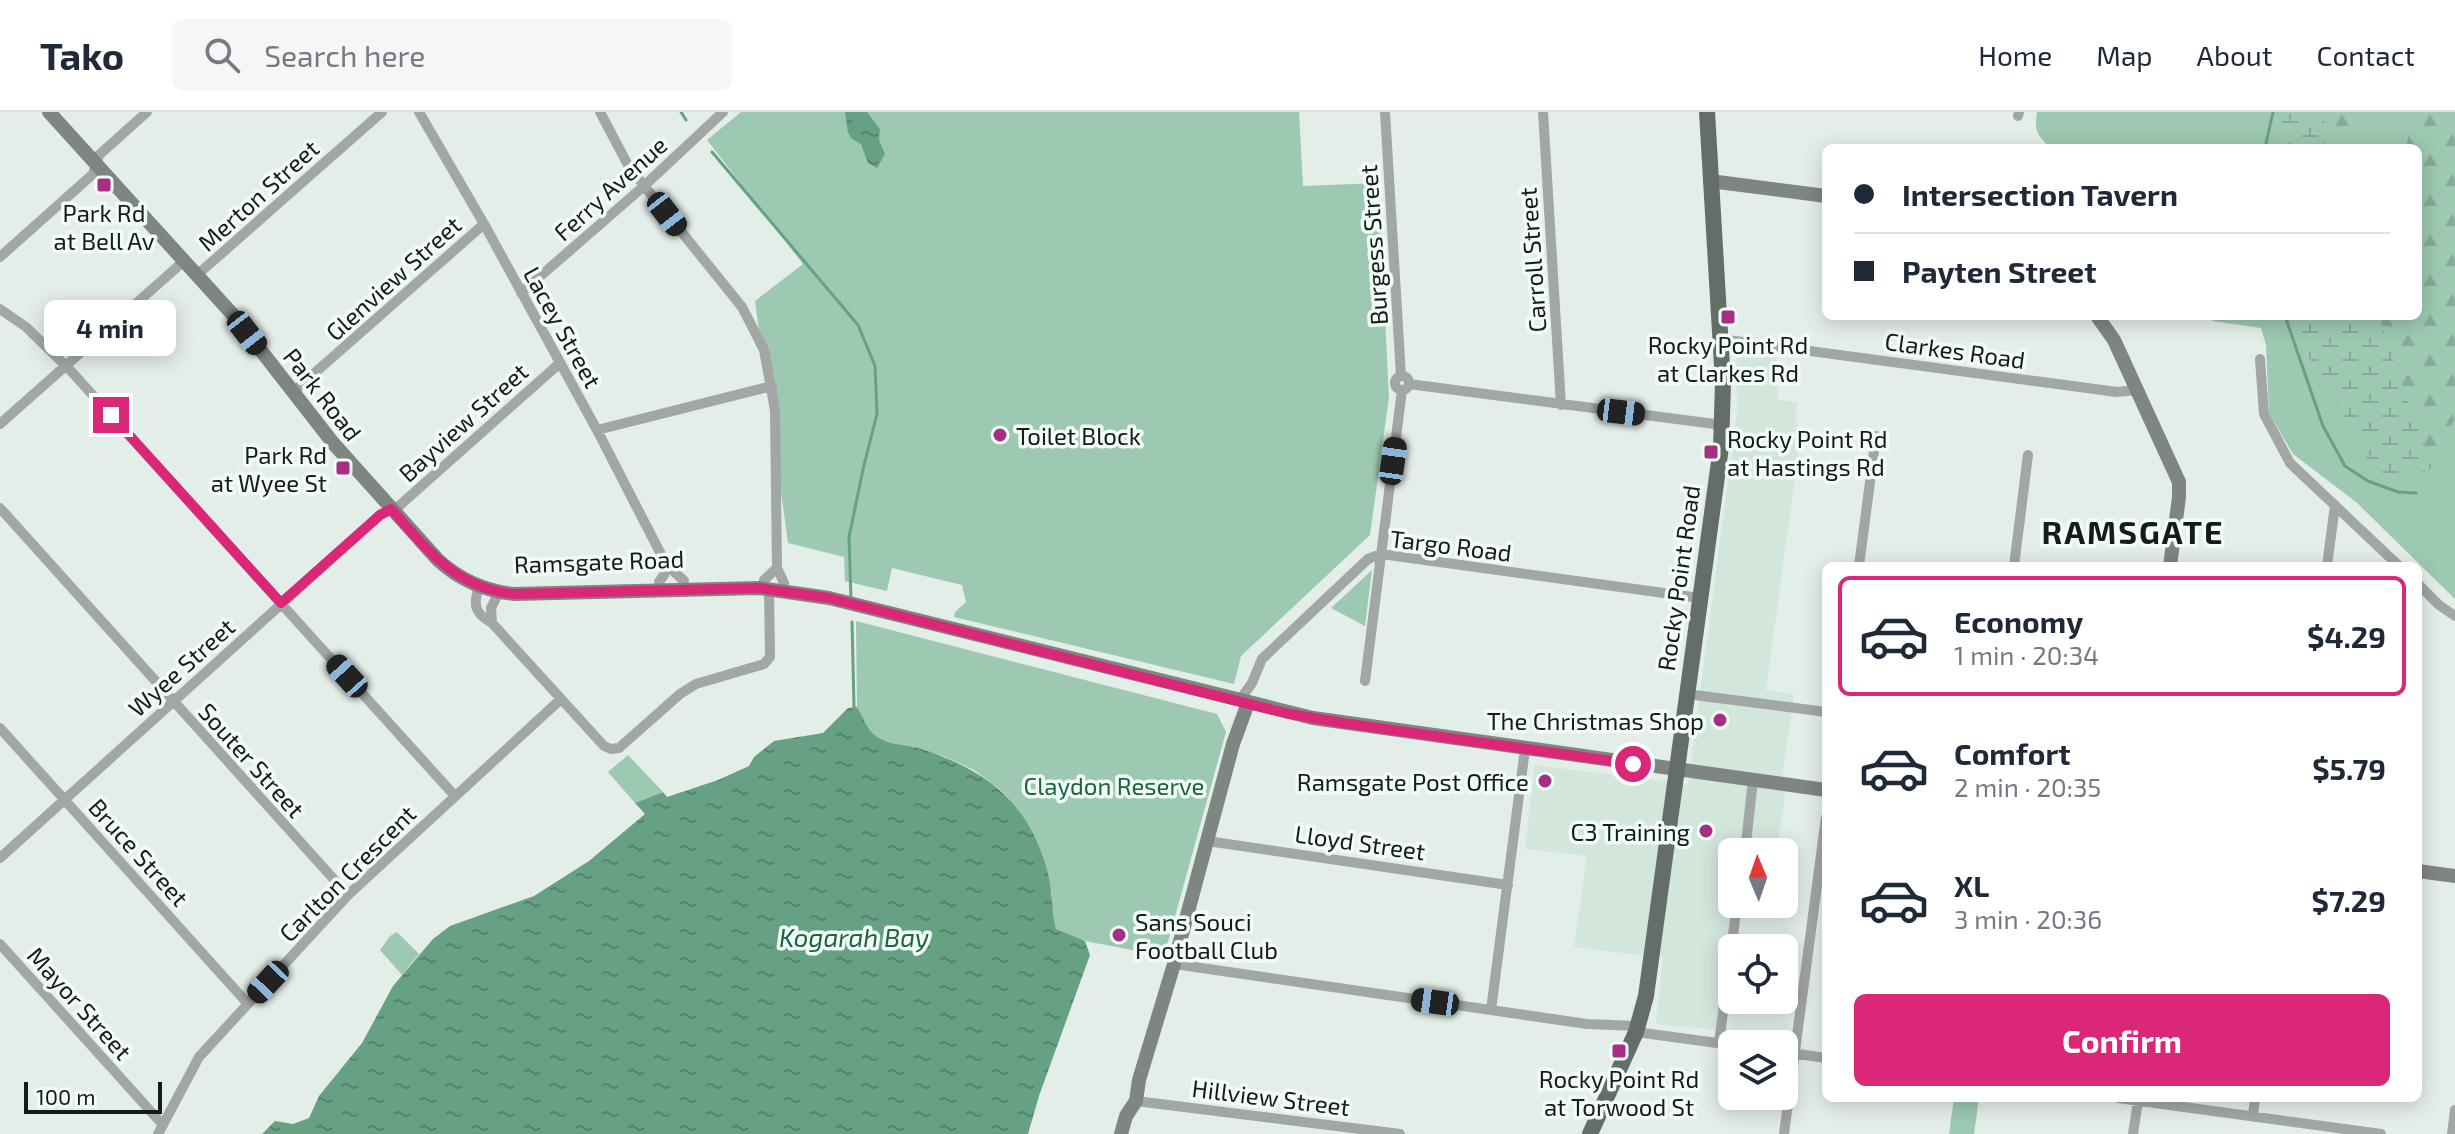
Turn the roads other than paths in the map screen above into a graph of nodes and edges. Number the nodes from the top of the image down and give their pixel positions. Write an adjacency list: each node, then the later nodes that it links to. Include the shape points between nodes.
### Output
1 (49, 112): 10 (main road, Park Road)
2 (147, 112): 10 (street, via 99,155)
3 (382, 112): 17 (street, Merton Street)
4 (419, 112): 14 (street, Lacey Street)
5 (600, 112): 12 (street)
6 (723, 112): 12 (street, Ferry Avenue)
7 (1385, 112): 25 (street, Burgess Street)
8 (1543, 112): 29 (street, Carroll Street)
9 (1707, 112): 11 (main road, Rocky Point Road)
10 (96, 164): 15 (street, via 93,174); 16 (main road, Park Road)
11 (1710, 181): 13 (main road); 21 (main road, Rocky Point Road)
12 (644, 186): 18 (street, Ferry Avenue); 26 (street, via 742,307 764,350)
13 (1822, 195)
14 (484, 224): 18 (street, Lacey Street); 28 (street, Glenview Street)
15 (0, 257)
16 (184, 261): 17 (main road, Park Road); 24 (street)
17 (197, 275): 28 (main road, Park Road)
18 (521, 293): 23 (street, Lacey Street)
19 (0, 309): 24 (street)
20 (2100, 320): 27 (main road)
21 (1720, 339): 27 (street, Clarkes Road, via 2117,392); 31 (main road, Rocky Point Road)
22 (2260, 359): 35 (street, via 2266,419 2290,463)
23 (560, 363): 32 (street, Lacey Street); 37 (street, Bayview Street)
24 (65, 366): 30 (street); 55 (street)
25 (1404, 383): 29 (street); 38 (street, Burgess Street)
26 (772, 386): 32 (street); 45 (street)
27 (2136, 390): 41 (main road, via 2179,482)
28 (293, 392): 37 (main road, Park Road)
29 (1561, 405): 31 (street)
30 (0, 424)
31 (1722, 425): 53 (main road, Rocky Point Road)
32 (597, 430): 44 (street, Lacey Street)
33 (1876, 436): 39 (street)
34 (2028, 455): 40 (street)
35 (2335, 505): 42 (street); 43 (street)
36 (0, 508): 62 (street, Souter Street)
37 (391, 509): 50 (main road, Park Road, via 450,570); 55 (street, Wyee Street)
38 (1381, 554): 53 (street, Targo Road); 58 (street, Burgess Street); 59 (street, Targo Road, via 1368,559 1262,659)
39 (1860, 562)
40 (2015, 562)
41 (2171, 562)
42 (2328, 562)
43 (2395, 562)
44 (666, 564): 46 (street, Lacey Street); 47 (street)
45 (777, 568): 48 (street); 49 (street)
46 (684, 581): 47 (main road, Ramsgate Road); 49 (main road, Ramsgate Road)
47 (659, 582): 50 (main road, Ramsgate Road)
48 (784, 583): 49 (main road, Ramsgate Road); 54 (main road, Ramsgate Road)
49 (767, 584): 52 (main road, Ramsgate Road); 54 (main road, Ramsgate Road); 61 (street, via 770,657 764,664 696,684 619,748 604,746)
50 (479, 586): 52 (main road, Ramsgate Road); 57 (street, via 477,610)
51 (2422, 587): 56 (street)
52 (499, 592): 57 (street, via 491,608)
53 (1700, 598): 60 (main road, Rocky Point Road)
54 (843, 601): 63 (main road, Ramsgate Road)
55 (281, 603): 62 (street, Wyee Street); 70 (street)
56 (2455, 616)
57 (492, 623): 61 (street)
58 (1365, 681)
59 (1252, 683): 63 (street, Targo Road); 63 (street, via 1252,693)
60 (1687, 694): 64 (street); 67 (main road, Rocky Point Road)
61 (561, 699): 70 (street, Carlton Crescent)
62 (172, 702): 71 (street, Wyee Street); 79 (street, Souter Street)
63 (1243, 702): 66 (main road, Ramsgate Road, via 1328,721); 73 (main road)
64 (1822, 711)
65 (0, 728): 71 (street, Bruce Street)
66 (1525, 749): 67 (main road, Ramsgate Road); 78 (street)
67 (1677, 770): 68 (main road, Ramsgate Road); 85 (main road, Rocky Point Road)
68 (1753, 780): 69 (main road, Ramsgate Road); 72 (street)
69 (1822, 789)
70 (454, 795): 79 (street, Carlton Crescent)
71 (65, 800): 75 (street, Wyee Street); 83 (street, Bruce Street)
72 (1747, 838)
73 (1207, 841): 78 (street, Lloyd Street); 82 (main road)
74 (1822, 843): 87 (street)
75 (0, 858)
76 (2422, 872): 77 (main road)
77 (2455, 876)
78 (1508, 885): 84 (street)
79 (348, 895): 83 (street, Carlton Crescent)
80 (1735, 918): 86 (street)
81 (0, 944): 98 (street, Mayor Street)
82 (1174, 964): 84 (street); 91 (main road)
83 (248, 1004): 98 (street, Carlton Crescent, via 199,1057)
84 (1491, 1010): 85 (street)
85 (1637, 1029): 88 (street); 102 (main road, Rocky Point Road)
86 (1721, 1030)
87 (1793, 1030)
88 (1718, 1043)
89 (1798, 1054): 90 (street)
90 (1822, 1057)
91 (1136, 1101): 100 (main road); 101 (street, Hillview Street)
92 (2138, 1102): 104 (street)
93 (2146, 1102): 97 (street)
94 (2255, 1102): 97 (street)
95 (1785, 1110): 103 (street)
96 (2455, 1110): 106 (street)
97 (2253, 1116): 99 (street)
98 (160, 1130)
99 (2341, 1131): 105 (street)
100 (1121, 1134)
101 (1400, 1134)
102 (1590, 1134)
103 (1784, 1134)
104 (2133, 1134)
105 (2375, 1134)
106 (2452, 1134)

